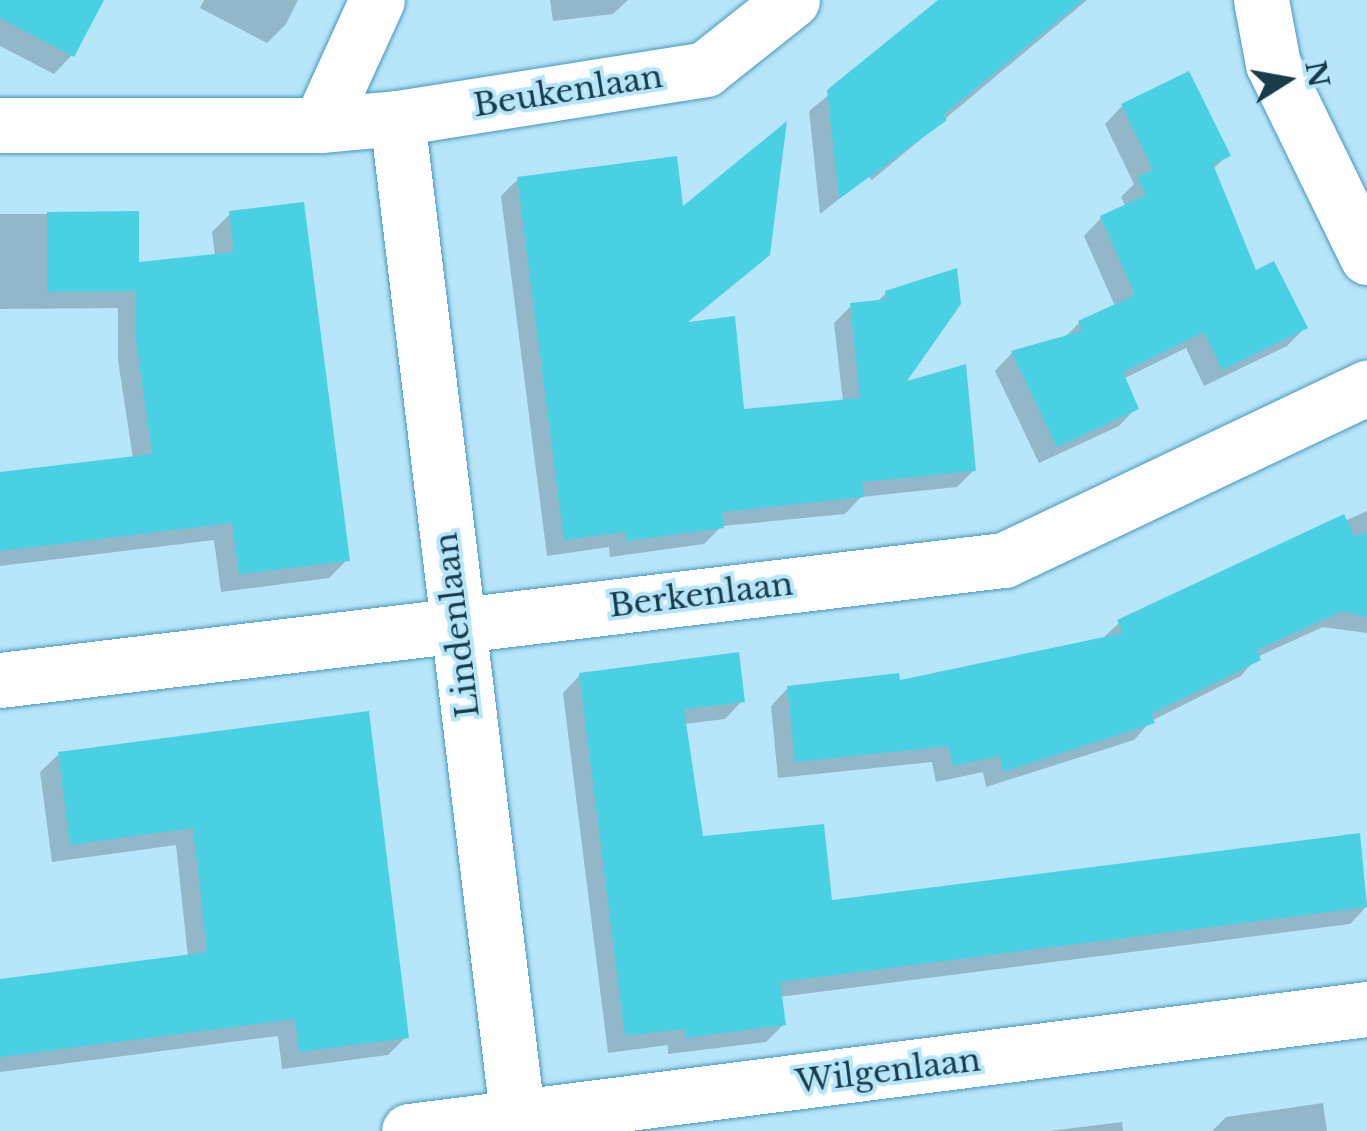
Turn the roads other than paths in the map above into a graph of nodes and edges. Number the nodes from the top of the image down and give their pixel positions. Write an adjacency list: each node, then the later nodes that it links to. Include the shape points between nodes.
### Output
1 (377, 0): 6 (street)
2 (792, 0): 4 (street, Beukenlaan, via 705,69)
3 (1261, 0): 7 (street, via 1273,64)
4 (397, 118): 6 (street, Beukenlaan); 9 (street, Lindenlaan)
5 (0, 124): 6 (street, Beukenlaan)
6 (320, 125)
7 (1367, 257)
8 (1367, 388): 9 (street, Berkenlaan, via 1004,560)
9 (456, 623): 10 (street, Berkenlaan); 12 (street, Lindenlaan)
10 (0, 680)
11 (1367, 1009): 12 (street, Wilgenlaan)
12 (519, 1125): 13 (street, Wilgenlaan)
13 (410, 1131)

